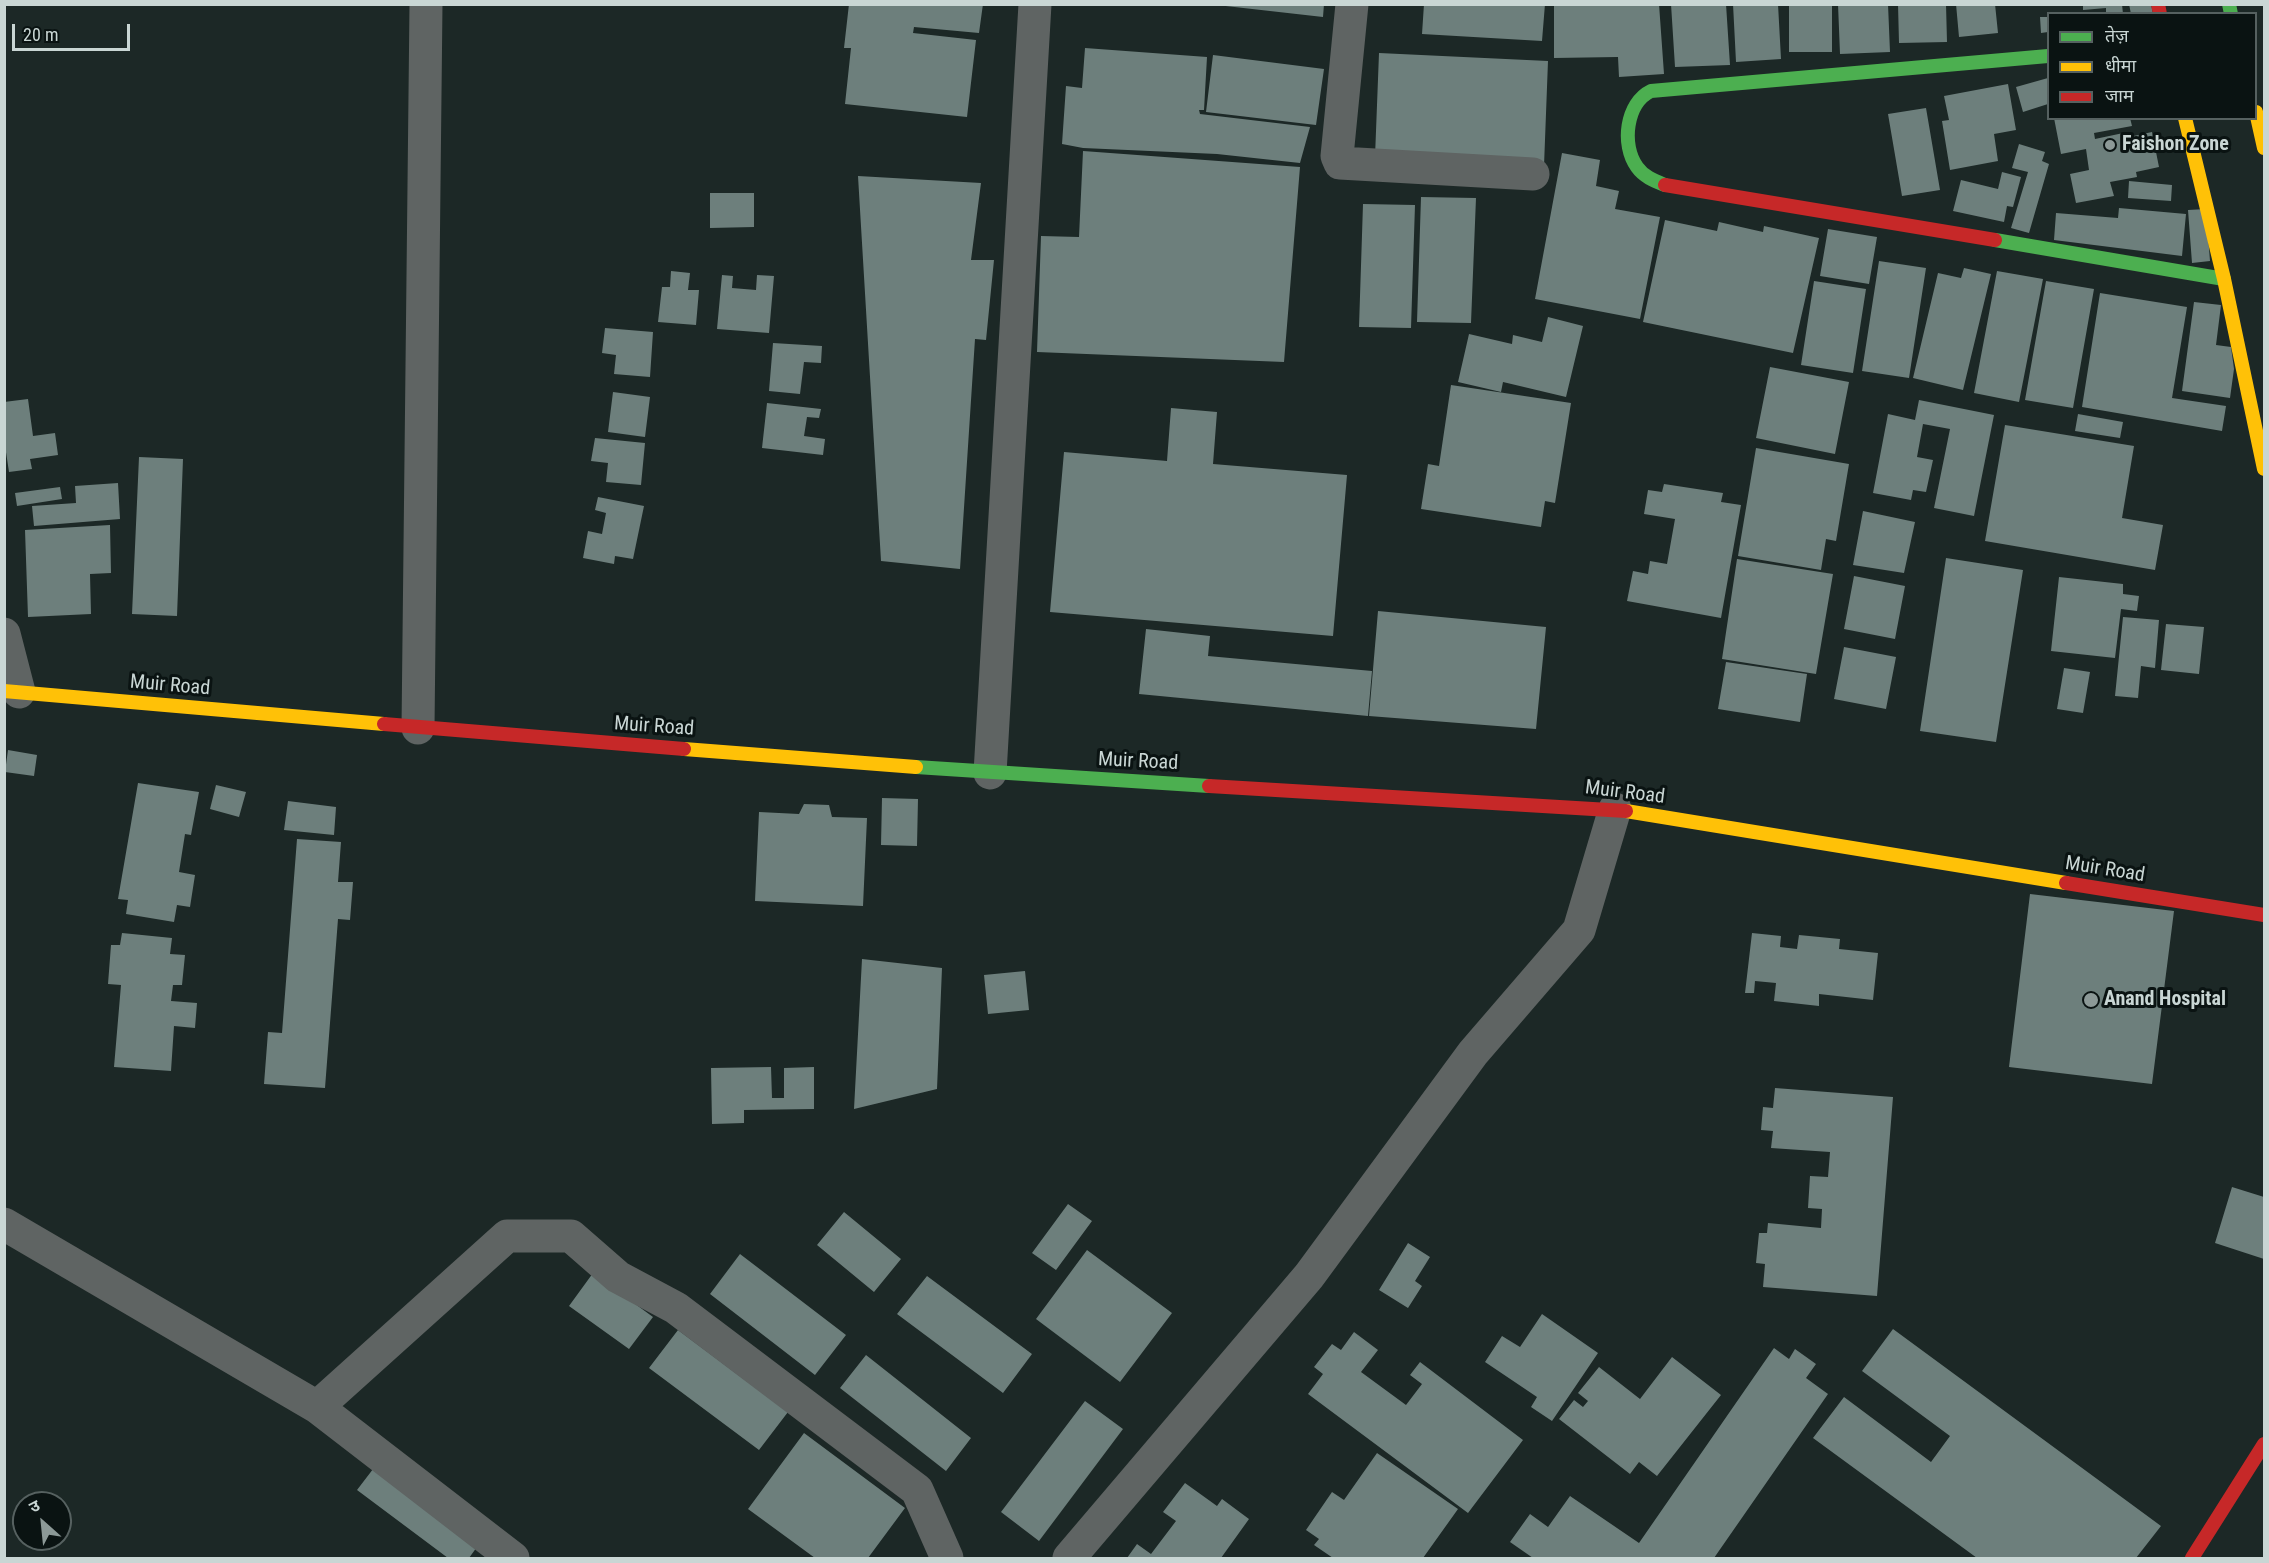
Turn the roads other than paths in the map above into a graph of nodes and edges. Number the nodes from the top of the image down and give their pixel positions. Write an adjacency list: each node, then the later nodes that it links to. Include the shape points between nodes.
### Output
1 (426, 4): 13 (street)
2 (1035, 4): 14 (street)
3 (1352, 4): 8 (street, via 1337,156 1340,163)
4 (2047, 56): 9 (street, via 1651,91 1639,97 1629,118 1632,160 1651,180 1667,185)
5 (2257, 116): 7 (street)
6 (2185, 120): 9 (street)
7 (2265, 148)
8 (1533, 174)
9 (2224, 279): 10 (street)
10 (2265, 469)
11 (4, 634): 12 (street)
12 (12, 691): 13 (street, Muir Road)
13 (418, 728): 14 (street, Muir Road)
14 (990, 773): 15 (street, Muir Road)
15 (1615, 809): 16 (street, Muir Road); 22 (street, via 1579,930 1473,1053 1309,1276)
16 (2265, 915)
17 (4, 1224): 18 (street)
18 (316, 1407): 20 (street); 21 (street, via 507,1236 571,1236 618,1277 676,1308 917,1490)
19 (2265, 1444): 23 (street)
20 (513, 1558)
21 (947, 1558)
22 (1069, 1558)
23 (2192, 1558)

